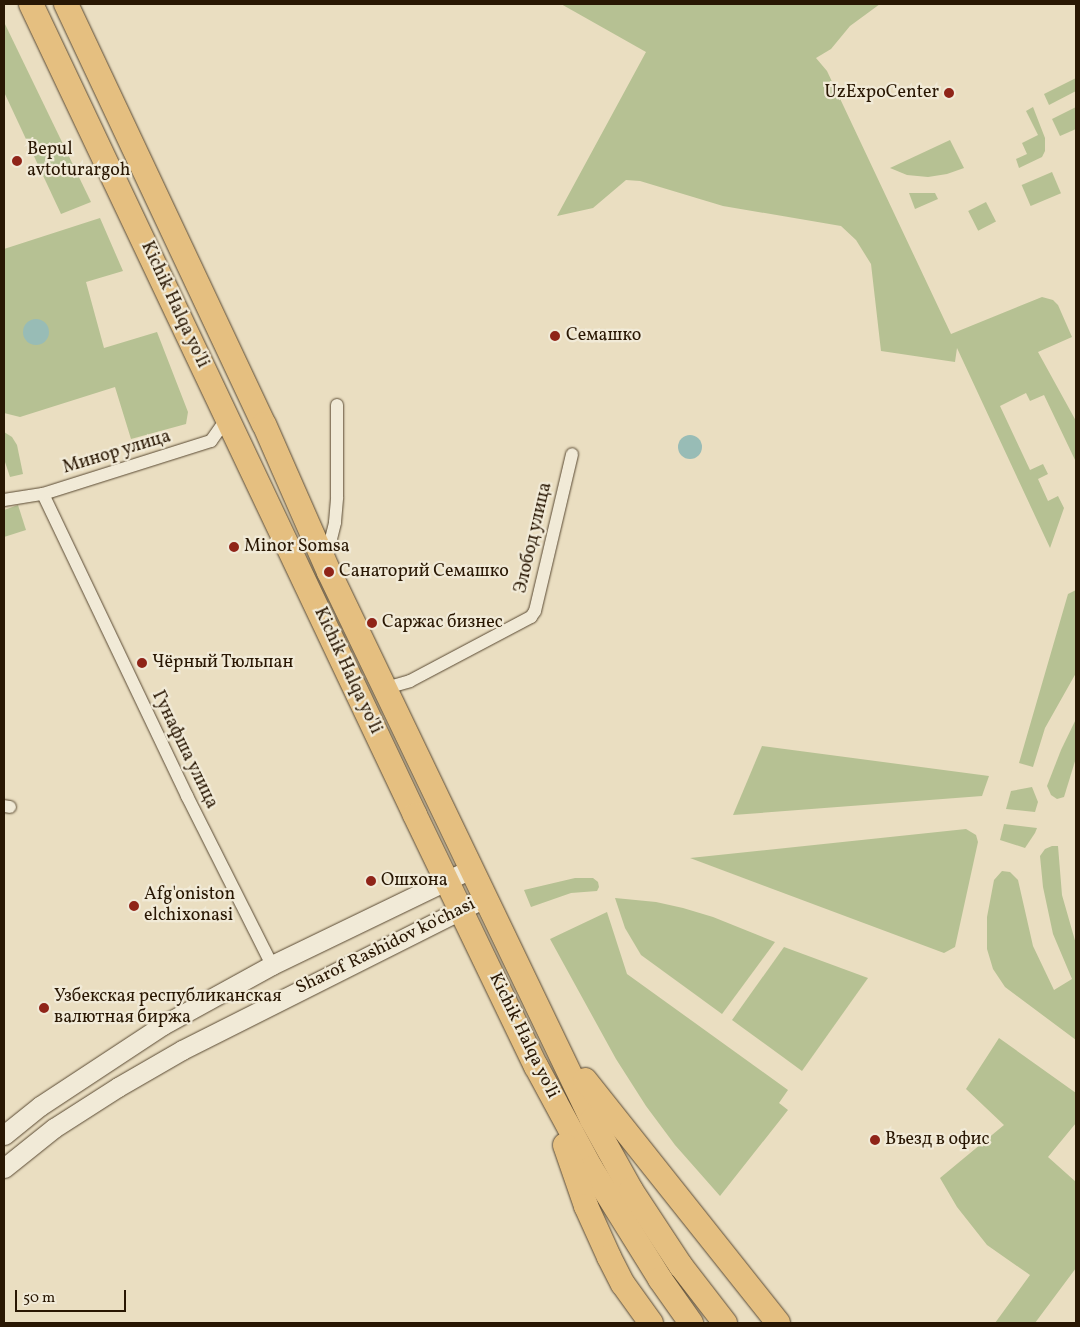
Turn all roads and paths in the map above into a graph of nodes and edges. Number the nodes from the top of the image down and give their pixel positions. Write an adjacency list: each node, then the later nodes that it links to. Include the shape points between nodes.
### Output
1 (31, 4): 4 (highway, Kichik Halqa yo'li)
2 (66, 4): 3 (highway, Kichik Halqa yo'li)
3 (210, 309): 4 (highway); 10 (highway, Kichik Halqa yo'li)
4 (181, 323): 6 (highway, Kichik Halqa yo'li)
5 (337, 406): 10 (street, via 337,497)
6 (228, 417): 8 (street, Минор улица, via 210,442); 13 (highway, Kichik Halqa yo'li)
7 (572, 454): 11 (street, Элобод улица, via 531,617 410,682)
8 (43, 494): 9 (street, Минор улица); 16 (street, Гунафша улица, via 186,796)
9 (4, 500)
10 (325, 564): 11 (highway, Kichik Halqa yo'li)
11 (386, 688): 12 (highway, Kichik Halqa yo'li)
12 (473, 868): 13 (main road, Sharof Rashidov ko'chasi); 14 (highway, Kichik Halqa yo'li)
13 (447, 881): 15 (highway, Kichik Halqa yo'li); 16 (main road, Sharof Rashidov ko'chasi)
14 (486, 896): 15 (main road, Sharof Rashidov ko'chasi); 17 (highway, Kichik Halqa yo'li)
15 (461, 909): 18 (highway, Kichik Halqa yo'li); 20 (main road, Sharof Rashidov ko'chasi, via 182,1050 54,1128)
16 (272, 965): 19 (main road, Sharof Rashidov ko'chasi, via 116,1054)
17 (558, 1046): 23 (highway, Kichik Halqa yo'li, via 592,1120 631,1190 681,1266); 24 (highway)
18 (536, 1066): 21 (highway, via 602,1243 624,1284); 22 (highway, Kichik Halqa yo'li, via 610,1200)
19 (4, 1135)
20 (4, 1168)
21 (651, 1323)
22 (691, 1323)
23 (725, 1323)
24 (778, 1323)

